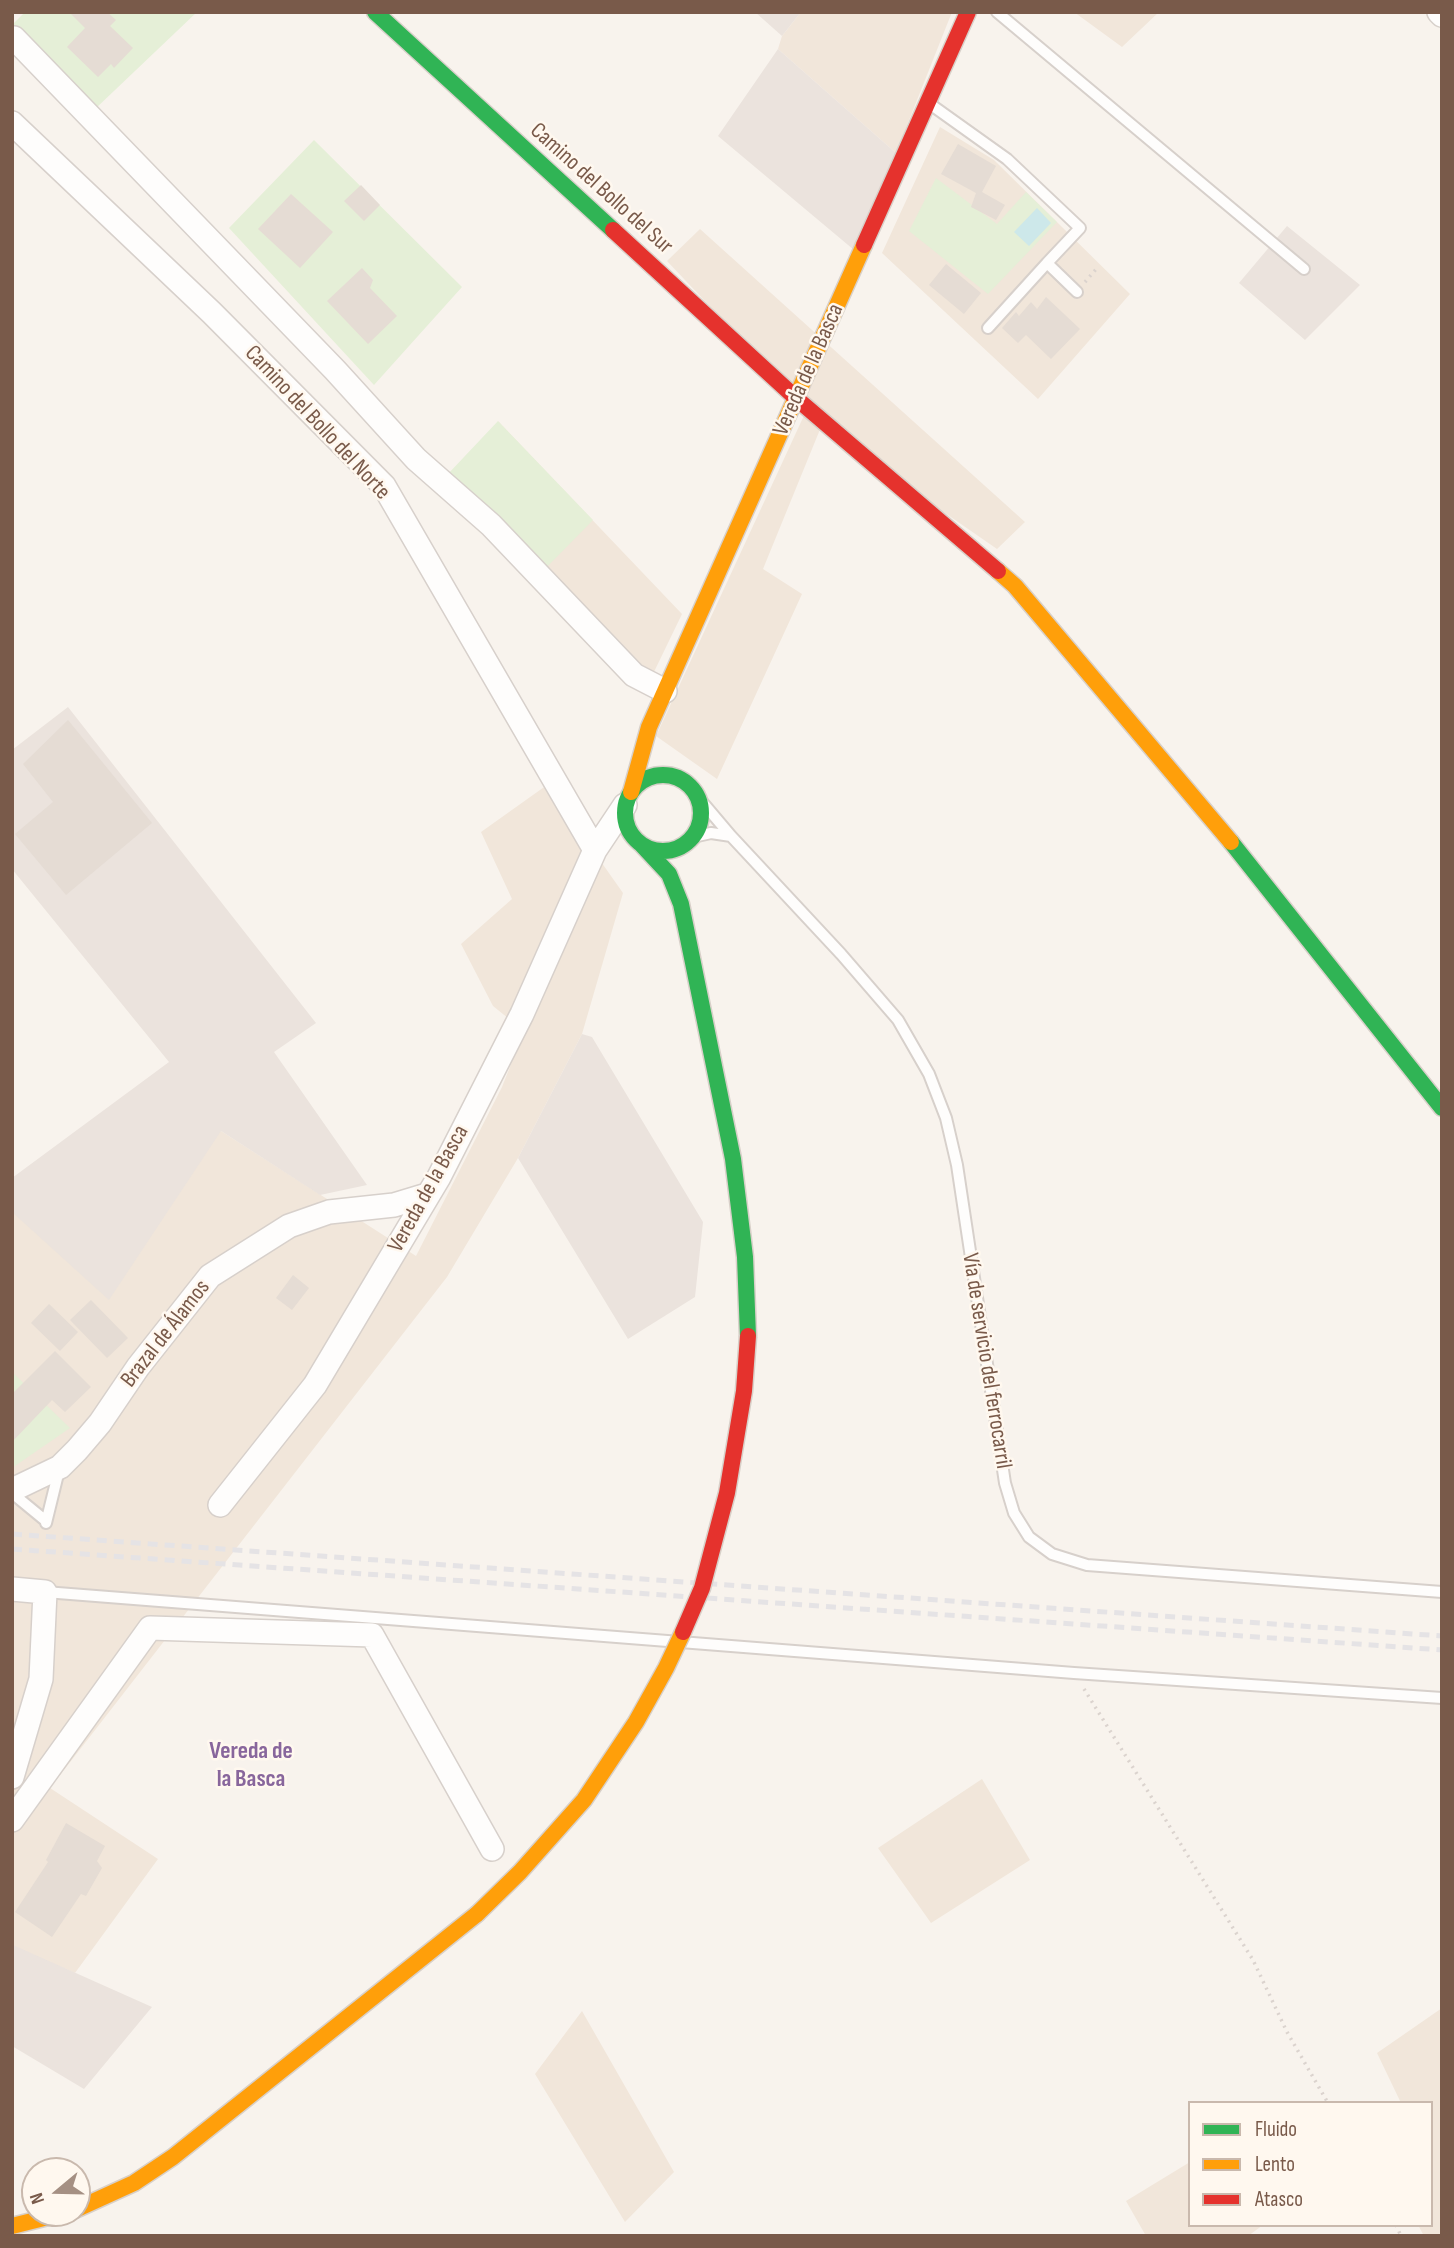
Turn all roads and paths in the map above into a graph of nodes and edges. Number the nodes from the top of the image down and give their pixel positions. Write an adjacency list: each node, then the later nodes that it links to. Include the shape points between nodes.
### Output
1 (375, 12): 11 (street, Camino del Bollo del Sur)
2 (968, 12): 5 (street, Vereda de la Basca)
3 (997, 12): 8 (lane)
4 (14, 38): 12 (street, via 416,459 491,525 634,676)
5 (927, 102): 7 (lane, via 1007,159 1080,228); 11 (street, Vereda de la Basca)
6 (12, 123): 20 (street, Camino del Bollo del Norte, via 212,313 384,486)
7 (1047, 263): 9 (lane); 10 (lane)
8 (1304, 269)
9 (1077, 292)
10 (988, 328)
11 (797, 399): 12 (street, Vereda de la Basca); 22 (street, Camino del Bollo del Sur, via 1014,586 1221,829)
12 (665, 691): 13 (street, Vereda de la Basca)
13 (649, 727): 14 (street, via 656,754); 16 (street, Vereda de la Basca)
14 (675, 776): 15 (street, via 689,784); 16 (street, via 650,776 636,785)
15 (698, 797): 17 (lane, Vía de servicio del ferrocarril); 18 (street, via 702,815)
16 (628, 799): 19 (street, via 627,827); 20 (street, Vereda de la Basca)
17 (731, 836): 18 (lane, via 711,833); 29 (lane, Vía de servicio del ferrocarril, via 898,1020 929,1074 957,1165 1005,1483 1014,1513 1029,1537 1052,1554 1087,1564)
18 (692, 839): 19 (street, via 672,851 650,850); 21 (street, via 682,869)
19 (637, 841): 20 (street, via 611,841); 21 (street, via 669,874)
20 (595, 850): 23 (street, Vereda de la Basca, via 522,1014)
21 (681, 904): 36 (street, bridge, via 733,1158 745,1257 748,1336 727,1493 708,1568 688,1620 636,1721 584,1800 477,1914 173,2157 134,2183)
22 (1442, 1108)
23 (427, 1195): 24 (street, Brazal de Álamos, via 394,1205 329,1212 289,1226 210,1276 100,1423); 26 (street, Vereda de la Basca, via 316,1385)
24 (60, 1467): 25 (street, Brazal de Álamos); 25 (lane, via 46,1522)
25 (12, 1492)
26 (220, 1505)
27 (12, 1589): 28 (street)
28 (44, 1592): 30 (lane); 32 (street, via 41,1679)
29 (1442, 1592)
30 (1074, 1673): 31 (lane); 35 (path, via 1253,1960)
31 (1442, 1698)
32 (12, 1777)
33 (12, 1820): 34 (street, via 150,1628 372,1635)
34 (492, 1849)
35 (1327, 2101)
36 (91, 2202)

